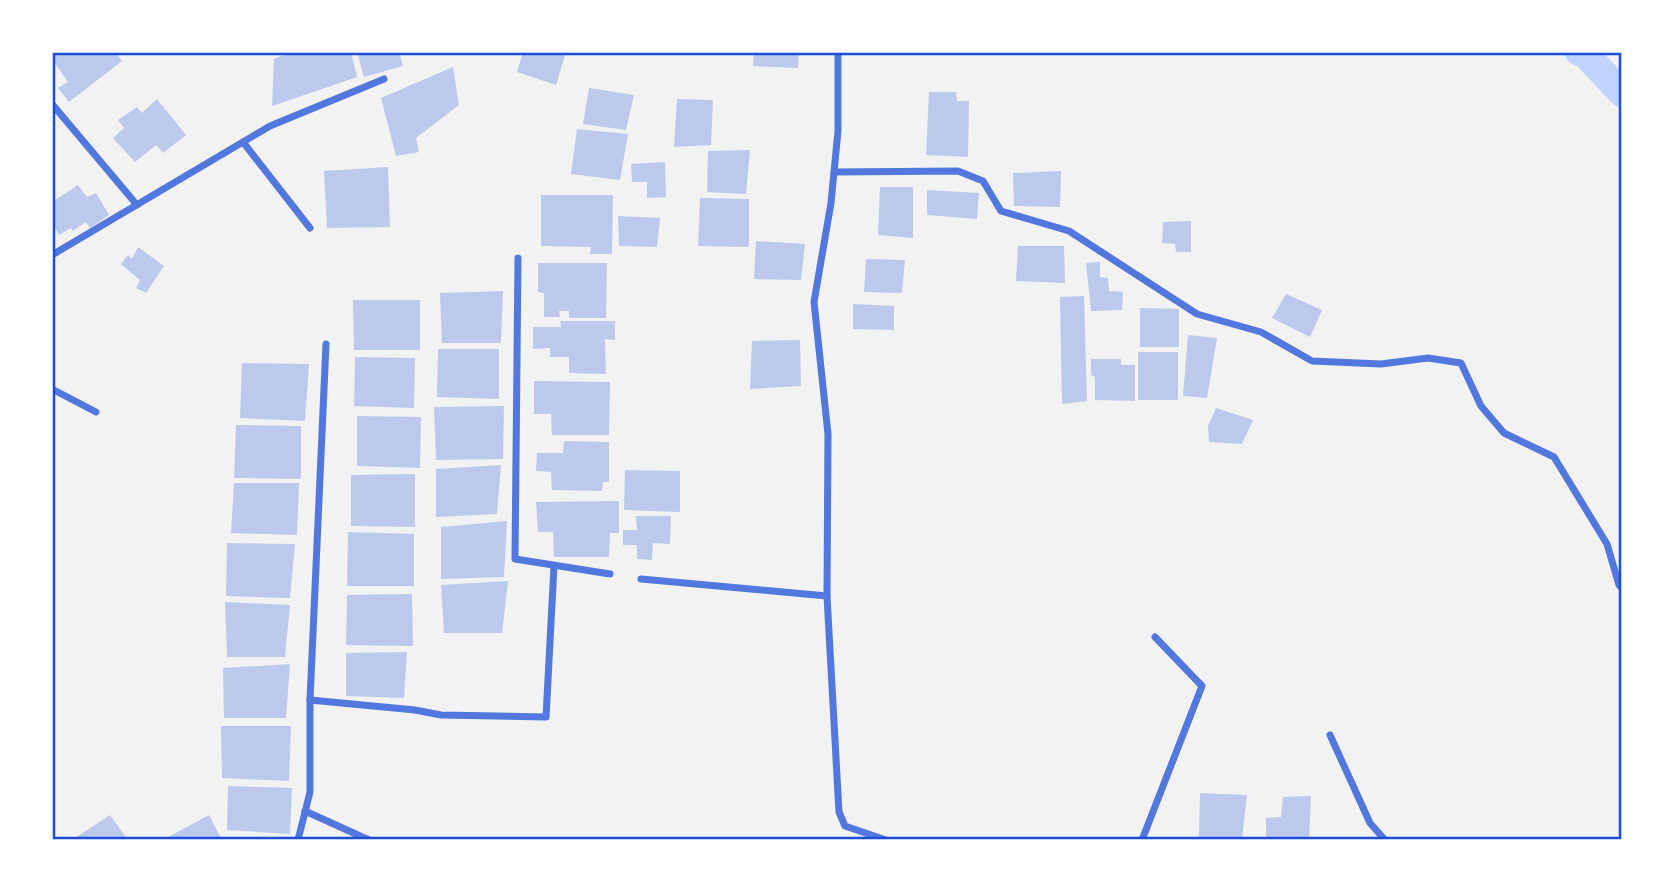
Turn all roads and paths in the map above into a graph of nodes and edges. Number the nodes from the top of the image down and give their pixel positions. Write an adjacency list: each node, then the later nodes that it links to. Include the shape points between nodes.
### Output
1 (838, 52): 5 (street)
2 (384, 79): 4 (street, via 270,126)
3 (52, 104): 6 (street)
4 (243, 142): 6 (street); 7 (street)
5 (834, 172): 16 (street, via 958,171 983,181 1001,211 1069,231 1197,314 1261,332 1312,361 1381,364 1428,358 1461,363 1481,406 1504,433 1554,457 1607,544); 17 (street, via 814,302 828,434)
6 (137, 205): 8 (street)
7 (310, 228)
8 (52, 255)
9 (518, 258): 13 (street, via 515,559)
10 (326, 344): 19 (street)
11 (52, 389): 12 (street)
12 (96, 412)
13 (554, 566): 14 (street); 19 (street, via 546,717 441,715)
14 (610, 574)
15 (641, 579): 17 (street)
16 (1622, 588)
17 (827, 596): 24 (street, via 839,812 845,826)
18 (1155, 637): 25 (street, via 1202,686)
19 (310, 700): 21 (street, via 310,792)
20 (1329, 735): 26 (street, via 1370,823)
21 (305, 811): 22 (street); 23 (street)
22 (298, 839)
23 (369, 839)
24 (886, 839)
25 (1142, 839)
26 (1385, 839)

